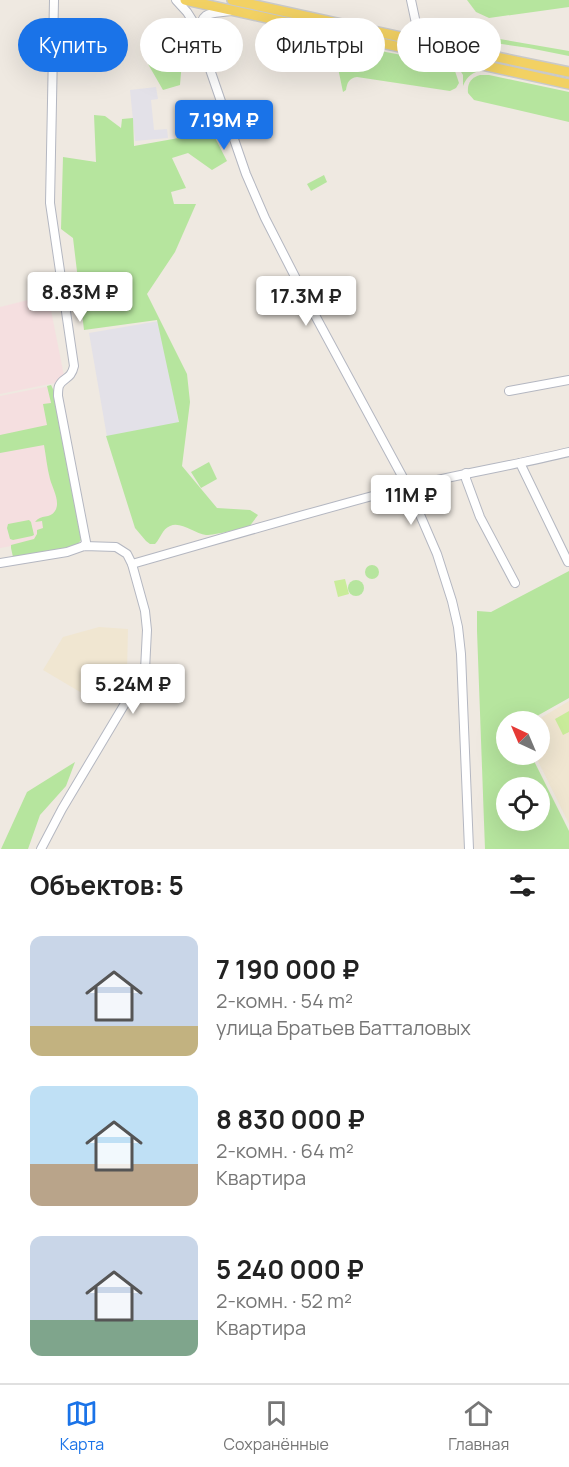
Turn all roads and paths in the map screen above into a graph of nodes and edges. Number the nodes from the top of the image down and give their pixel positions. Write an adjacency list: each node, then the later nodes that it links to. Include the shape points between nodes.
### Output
1 (54, 0): 21 (street, via 50,203 74,366 70,377 59,385 58,396)
2 (176, 0): 7 (street)
3 (185, 0): 6 (main road)
4 (232, 0): 10 (main road)
5 (411, 0): 9 (street)
6 (234, 11): 8 (street); 14 (main road)
7 (191, 18)
8 (203, 18)
9 (415, 18)
10 (397, 36)
11 (501, 58): 13 (main road)
12 (211, 72): 20 (street, via 246,174 266,218)
13 (569, 72)
14 (569, 84)
15 (569, 380): 16 (street)
16 (509, 391)
17 (569, 452): 18 (street)
18 (520, 464): 19 (street); 22 (street)
19 (466, 473): 20 (street); 25 (street, via 480,517)
20 (408, 487): 24 (street); 27 (street, via 437,554 458,627)
21 (84, 546): 23 (street); 24 (street, via 116,548)
22 (568, 562)
23 (0, 563)
24 (132, 564): 26 (street, via 145,611 145,669)
25 (515, 583)
26 (41, 849)
27 (468, 849)

